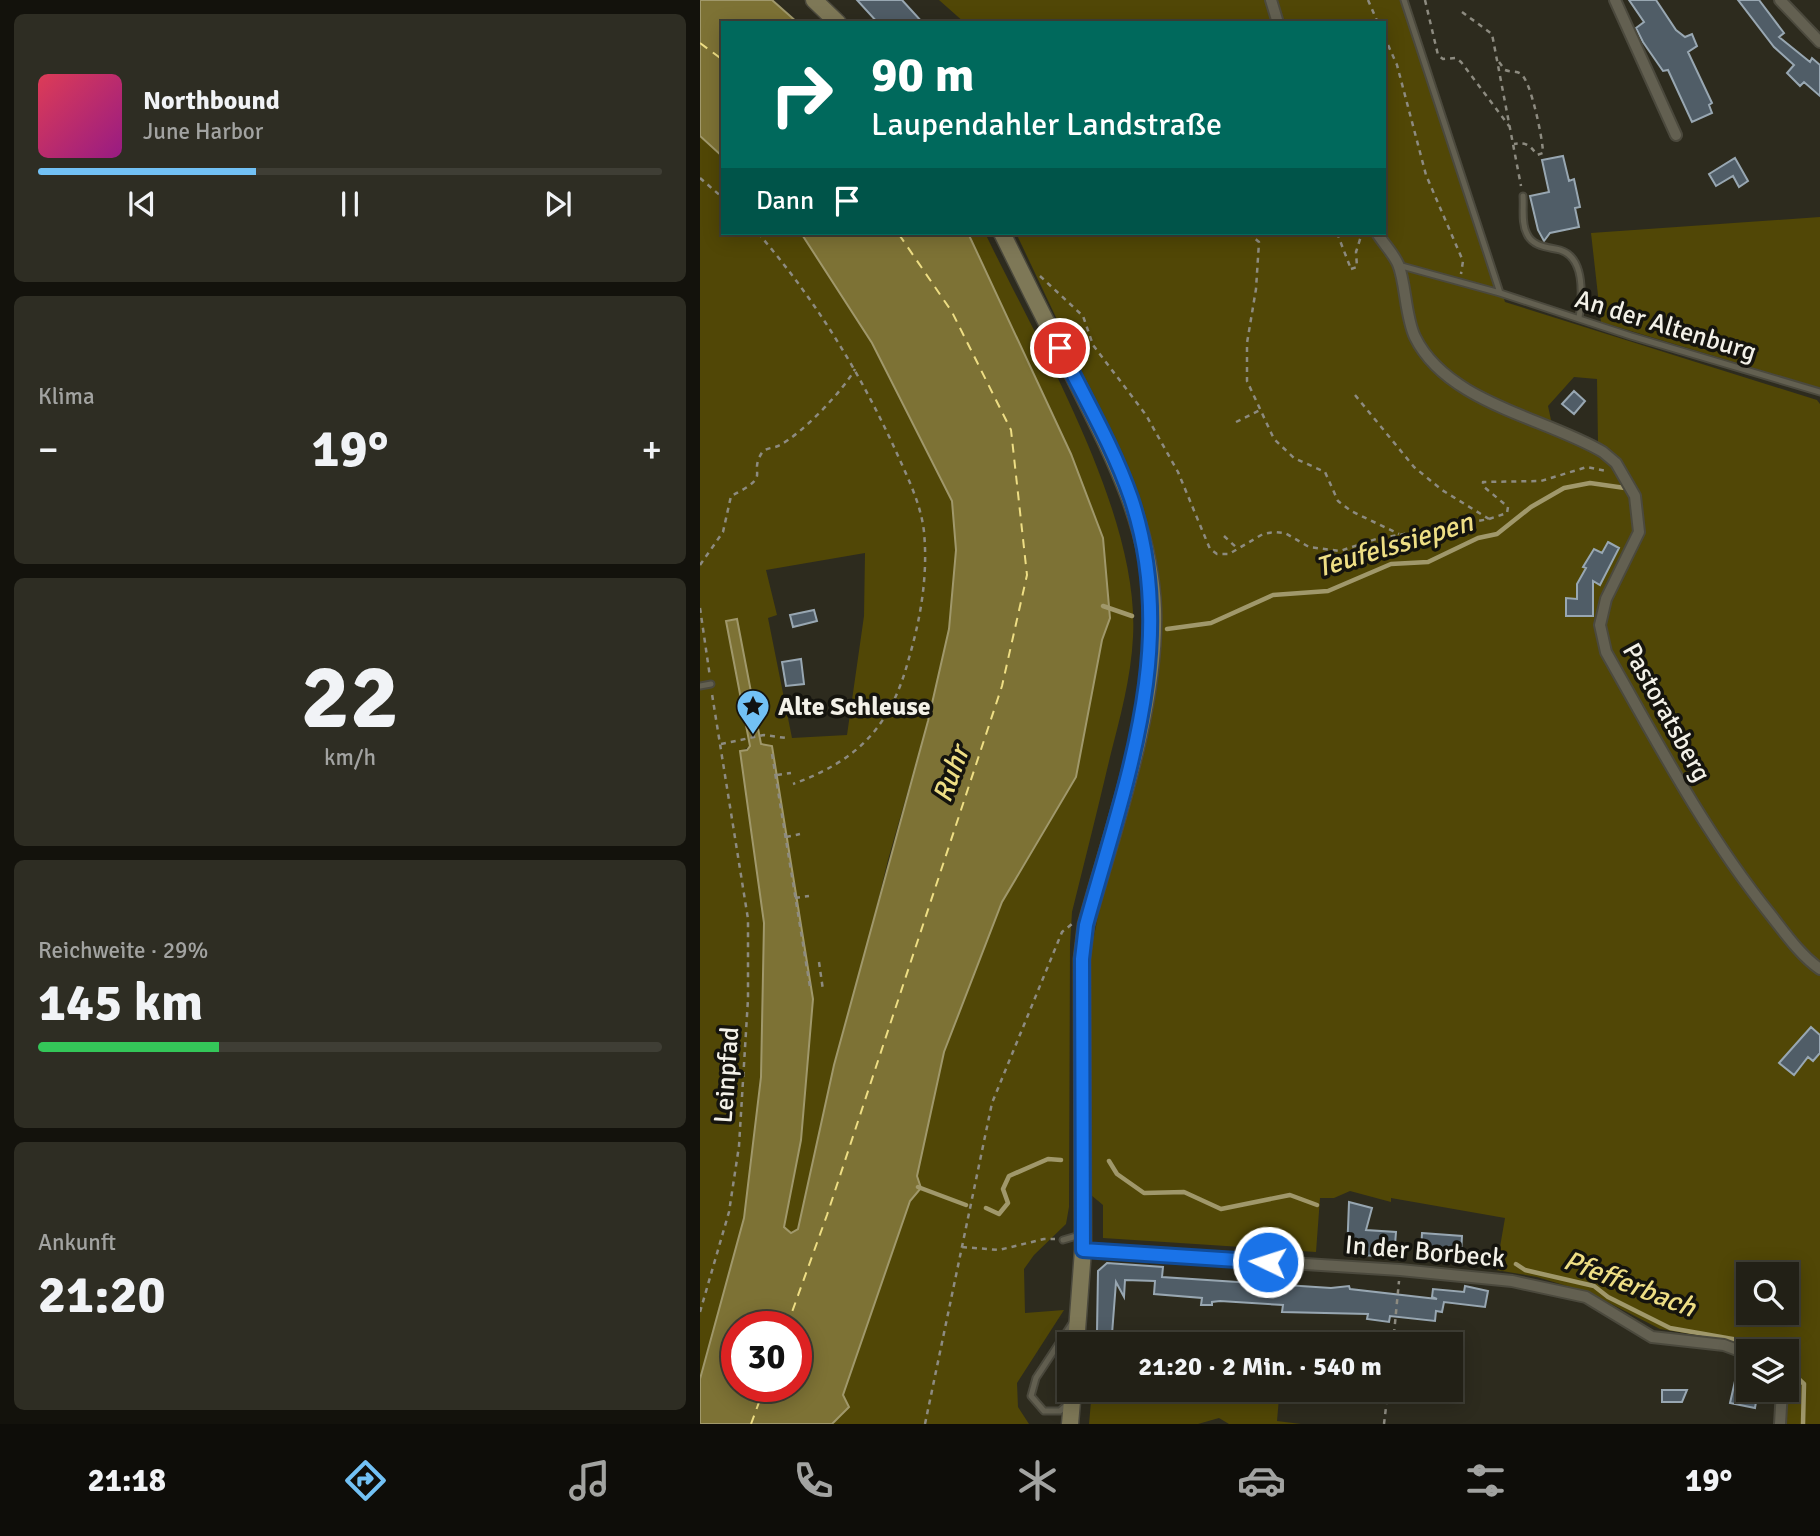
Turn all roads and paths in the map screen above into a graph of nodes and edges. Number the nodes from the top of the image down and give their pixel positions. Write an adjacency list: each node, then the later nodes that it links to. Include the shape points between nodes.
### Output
1 (814, 0): 9 (main road)
2 (1271, 0): 10 (street)
3 (1368, 0): 11 (path)
4 (1404, 0): 30 (lane)
5 (1424, 0): 15 (path, via 1438,55 1461,62)
6 (1615, 0): 16 (street)
7 (1780, 0): 13 (street)
8 (1462, 12): 14 (path, via 1492,34)
9 (836, 21)
10 (1277, 21)
11 (1377, 21)
12 (1386, 40): 29 (path, via 1397,65 1426,175 1463,261)
13 (1820, 42)
14 (1498, 60): 15 (path); 17 (path, via 1525,79 1544,139 1543,153 1537,155 1531,146)
15 (1511, 129): 17 (path)
16 (1676, 135)
17 (1514, 144): 20 (path)
18 (700, 178): 19 (path)
19 (721, 196)
20 (1523, 196): 31 (lane, via 1527,235 1542,246 1563,251 1576,264)
21 (760, 235): 32 (path, via 824,318)
22 (1003, 235): 56 (main road, via 1118,466 1150,575 1152,639 1140,721)
23 (1250, 235): 35 (path, via 1259,242 1247,381)
24 (1338, 235): 25 (path, via 1352,270 1357,267)
25 (1361, 235)
26 (1378, 235): 27 (street, Pastoratsberg)
27 (1398, 265): 29 (lane, An der Altenburg); 58 (street, Pastoratsberg, via 1415,337 1438,367 1505,410 1603,452 1616,463 1635,496 1639,532 1606,599 1600,625 1606,652 1732,867 1797,948)
28 (1039, 275): 41 (path, via 1083,316 1093,345 1146,415 1178,472 1210,549 1217,554)
29 (1460, 281): 30 (lane, An der Altenburg)
30 (1500, 293): 31 (lane, An der Altenburg)
31 (1578, 318): 33 (lane, An der Altenburg)
32 (855, 369): 42 (path, via 799,429 760,454 757,480 731,496 723,532); 51 (path, via 918,506 926,559 920,611 906,672 876,732 834,767)
33 (1820, 392)
34 (1355, 395): 38 (path, via 1414,467)
35 (1260, 410): 36 (path); 39 (path, via 1274,439 1294,458 1325,472 1338,501)
36 (1236, 422)
37 (1613, 476): 38 (path, via 1587,467 1541,481 1483,482 1508,507 1507,513)
38 (1489, 519): 39 (path)
39 (1399, 534): 41 (path, via 1340,551 1309,547 1274,532)
40 (1224, 536): 41 (path)
41 (1238, 549)
42 (700, 565)
43 (700, 608): 44 (path, Leinpfad)
44 (711, 684): 45 (lane); 47 (path, Leinpfad)
45 (700, 686)
46 (786, 738): 47 (path, via 764,735)
47 (721, 744): 65 (path, Leinpfad, via 748,919 746,1062 729,1212)
48 (772, 754): 50 (path)
49 (791, 773): 50 (path)
50 (776, 775): 53 (path)
51 (793, 784)
52 (800, 834): 53 (path)
53 (785, 837): 55 (path)
54 (809, 896): 55 (path)
55 (795, 898): 59 (path)
56 (1086, 925): 62 (main road, via 1082,959); 63 (path, via 1072,924 1062,932 992,1103)
57 (819, 962): 60 (path)
58 (1820, 969)
59 (810, 987)
60 (823, 990)
61 (1063, 1240): 62 (lane); 63 (path, via 1044,1238 999,1250)
62 (1083, 1242): 64 (street, In der Borbeck); 66 (main road)
63 (962, 1247): 76 (path)
64 (1400, 1270): 69 (path); 71 (street, In der Borbeck, via 1563,1291 1598,1303 1652,1337)
65 (700, 1312)
66 (1078, 1313): 67 (lane); 68 (main road)
67 (1066, 1332)
68 (1077, 1332)
69 (1394, 1332)
70 (1057, 1346): 72 (lane, via 1036,1378 1031,1396 1037,1407 1050,1412 1060,1411)
71 (1736, 1350)
72 (1066, 1402)
73 (1072, 1402): 77 (main road)
74 (1387, 1402): 78 (path)
75 (1781, 1402): 79 (street)
76 (925, 1424)
77 (1070, 1424)
78 (1384, 1424)
79 (1780, 1424)

